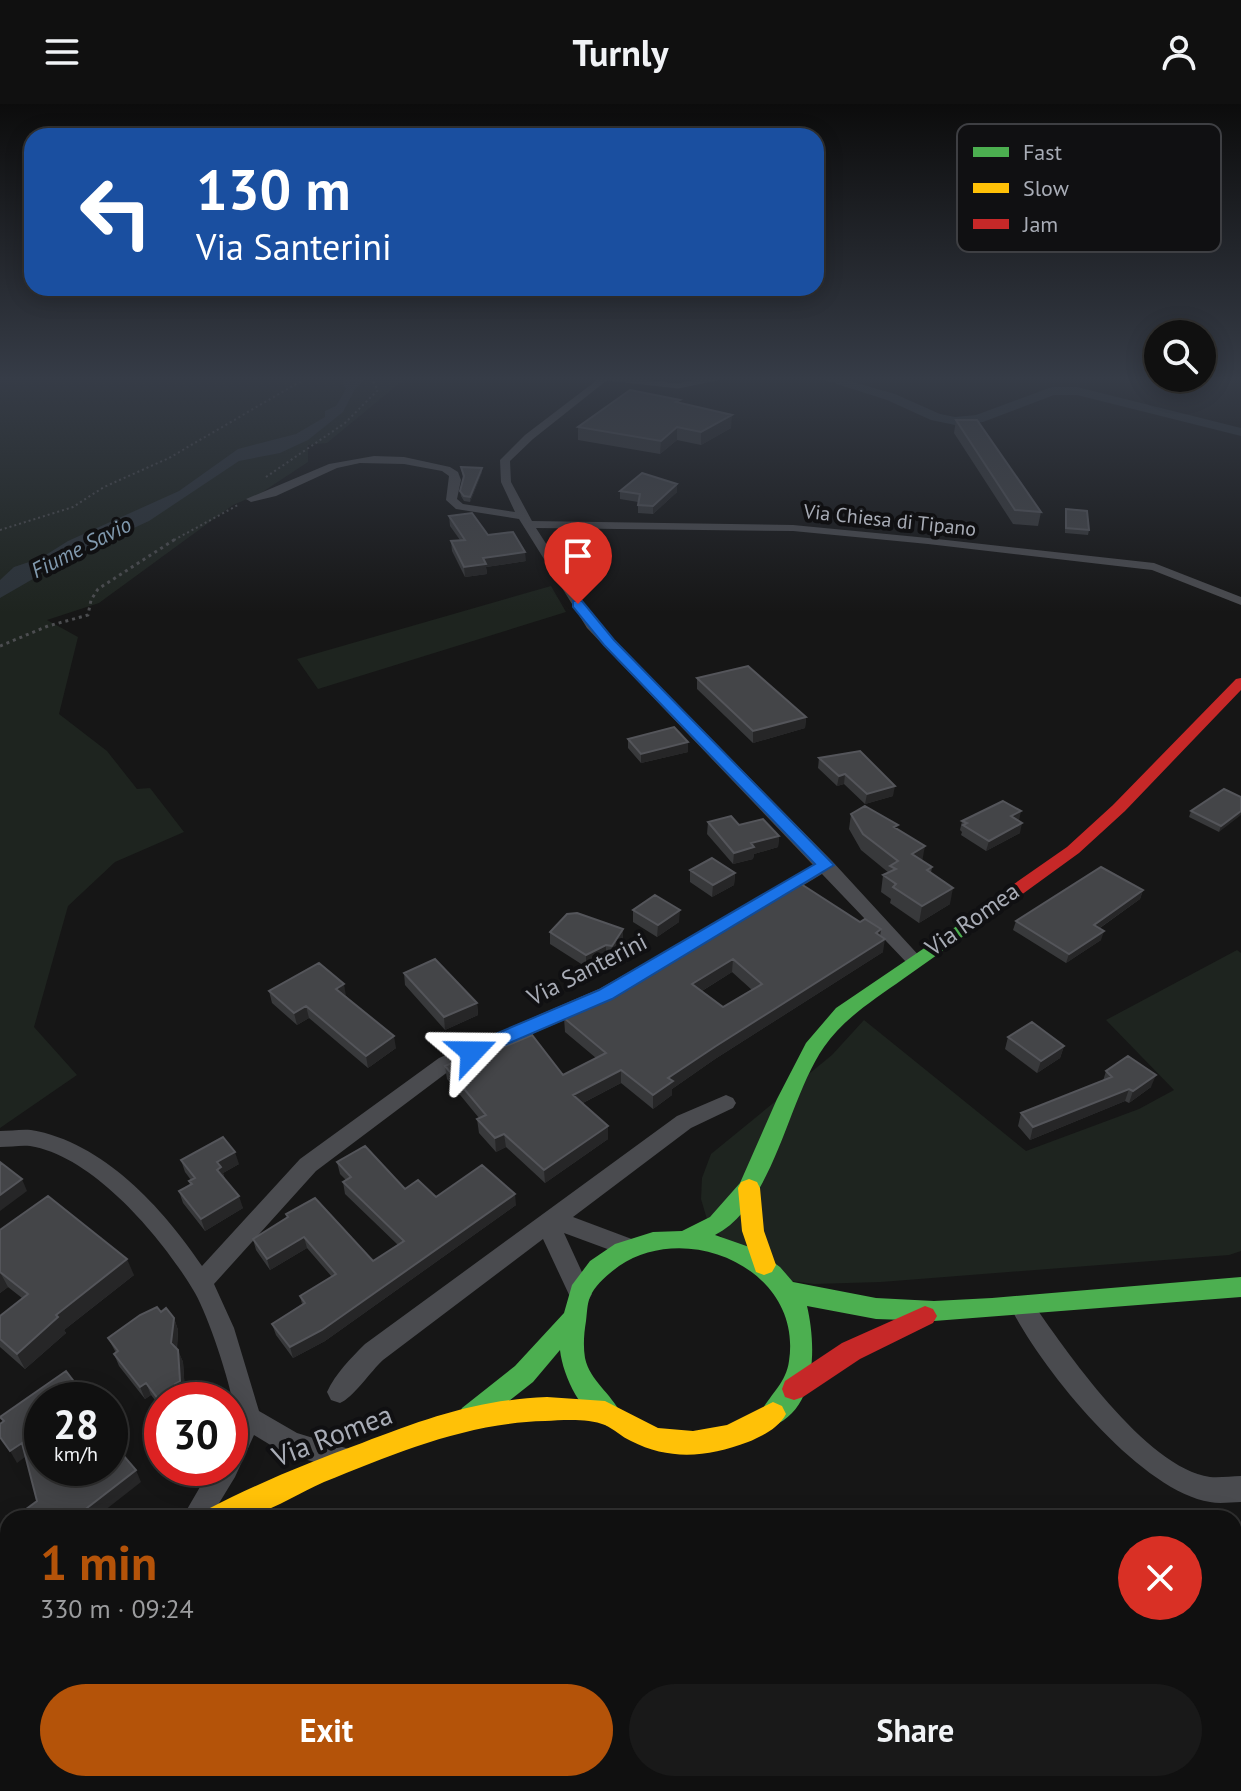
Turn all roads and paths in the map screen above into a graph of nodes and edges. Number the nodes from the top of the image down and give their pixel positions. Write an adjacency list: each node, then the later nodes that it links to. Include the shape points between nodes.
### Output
1 (173, 456): 6 (path, via 73,507)
2 (300, 456): 4 (path, via 269,474)
3 (509, 456): 5 (street, via 506,482)
4 (251, 499): 5 (street, Via Chiesa di Tipano, via 267,497 332,466 383,460 450,471 456,480 451,500 460,507); 8 (path, via 197,525 98,589 88,615)
5 (525, 520): 7 (street, Via Chiesa di Tipano, via 793,528 928,541 1154,567); 10 (street, via 592,625)
6 (0, 530)
7 (1241, 601)
8 (0, 646)
9 (1241, 682): 11 (main road, Via Romea, via 1073,850)
10 (826, 865): 11 (street); 20 (street, Via Santerini, via 606,994 446,1063 308,1165)
11 (914, 960): 14 (main road, Via Romea, via 843,1013 816,1043)
12 (726, 1103): 15 (street, Via Romea, via 684,1122)
13 (0, 1139): 20 (street, via 15,1136 61,1147 97,1169 144,1207)
14 (749, 1188): 16 (main road, Via Romea, via 718,1223); 18 (main road, Via Romea, via 753,1231)
15 (549, 1222): 17 (street); 24 (street, via 553,1242); 30 (street, Via Romea, via 374,1352)
16 (690, 1237): 17 (main road, Via Romea); 18 (main road, Via Romea, via 729,1245)
17 (629, 1248): 24 (main road, Via Romea, via 600,1267)
18 (764, 1265): 23 (main road, Via Romea)
19 (1241, 1278): 21 (main road)
20 (201, 1283): 28 (street)
21 (1214, 1289): 22 (main road); 25 (main road)
22 (1241, 1290)
23 (789, 1291): 26 (main road, via 826,1305); 29 (main road, Via Romea, via 803,1322 805,1356)
24 (580, 1294): 27 (main road, Via Romea)
25 (1022, 1306): 26 (main road); 36 (street, via 1068,1374 1161,1468 1201,1487)
26 (928, 1314): 29 (main road, via 851,1351)
27 (570, 1321): 31 (main road, Via Romea, via 571,1354 579,1375); 32 (main road, Via Romea, via 524,1374)
28 (238, 1382)
29 (794, 1389): 31 (main road, Via Romea, via 768,1419 732,1438 688,1444 645,1435)
30 (340, 1392)
31 (608, 1414): 32 (main road, Via Romea, via 541,1410)
32 (471, 1416): 34 (main road, Via Romea)
33 (248, 1418): 34 (street, via 291,1443)
34 (347, 1460): 38 (main road, Via Romea)
35 (215, 1486): 37 (street)
36 (1241, 1489)
37 (200, 1510)
38 (233, 1510)

